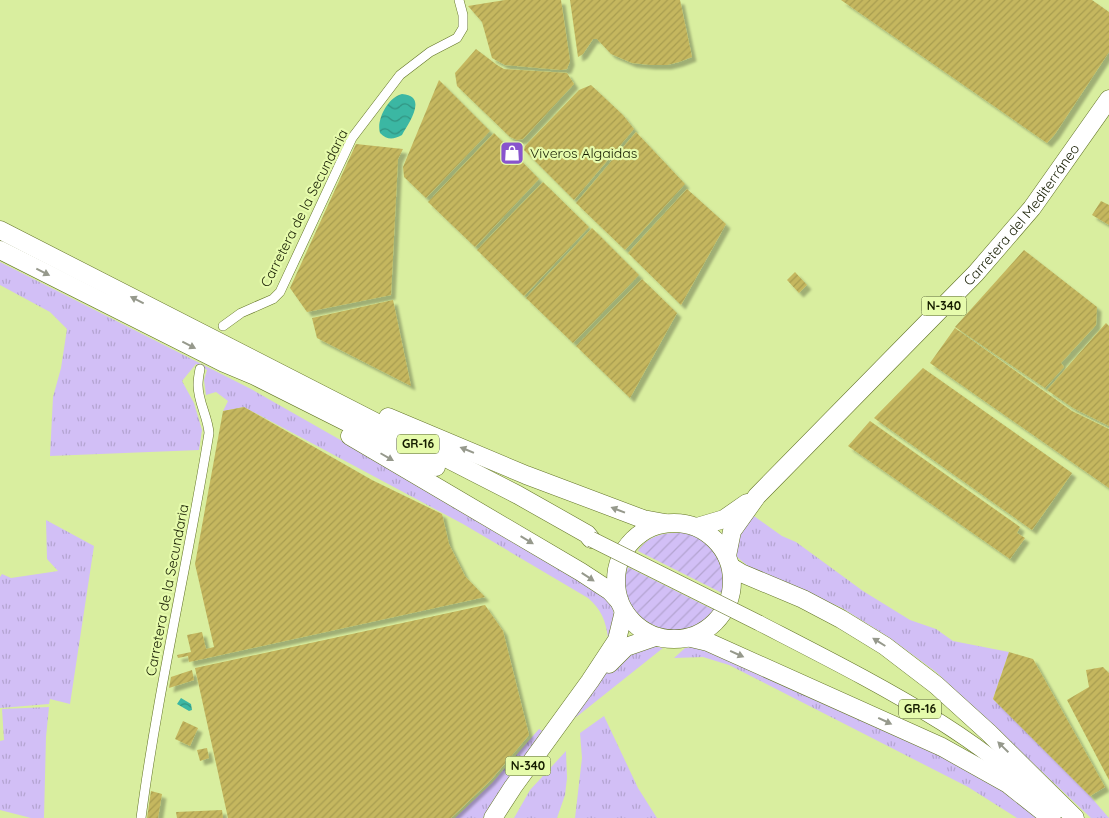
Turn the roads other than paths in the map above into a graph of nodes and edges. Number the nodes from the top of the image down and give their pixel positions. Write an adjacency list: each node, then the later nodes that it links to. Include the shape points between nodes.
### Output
1 (459, 0): 5 (street, Carretera de la Secundaria, via 463,28 457,38 430,52 400,75 352,138 280,292)
2 (1109, 98): 9 (highway, Carretera del Mediterráneo / N-340, via 1032,208 976,273)
3 (0, 230): 6 (highway, GR-16, one-way to 3)
4 (0, 250): 7 (highway, GR-16, one-way to 7)
5 (223, 326)
6 (243, 354): 10 (highway, one-way to 6, via 643,519 526,475); 12 (highway, GR-16, via 518,495)
7 (224, 363): 12 (highway, GR-16, via 503,501); 14 (highway, one-way to 14, via 581,572 610,591)
8 (200, 369): 18 (street, Carretera de la Secundaria, via 200,400 210,433 159,700)
9 (758, 496): 11 (highway, Carretera del Mediterráneo / N-340, via 724,519); 13 (highway, Carretera del Mediterráneo / N-340, via 732,531)
10 (665, 523): 11 (highway, N-340); 14 (highway, N-340, via 648,528 634,538 624,552 617,568 616,584)
11 (697, 527): 13 (highway, N-340, via 720,544)
12 (592, 539): 21 (main road, GR-16, bridge, via 860,674 992,757)
13 (729, 561): 16 (highway, N-340, via 733,585 729,602 720,618); 22 (highway, one-way to 13, via 936,685 885,646 803,599 741,573)
14 (621, 606): 15 (highway, N-340, via 638,627); 17 (highway, N-340, via 617,640)
15 (655, 637): 16 (highway, N-340); 17 (highway, N-340, via 626,648)
16 (691, 638): 20 (highway, one-way to 20, via 708,642 942,747 1008,784)
17 (590, 681): 19 (highway, N-340)
18 (141, 818)
19 (492, 818)
20 (1051, 818)
21 (1066, 818)
22 (1075, 818)

